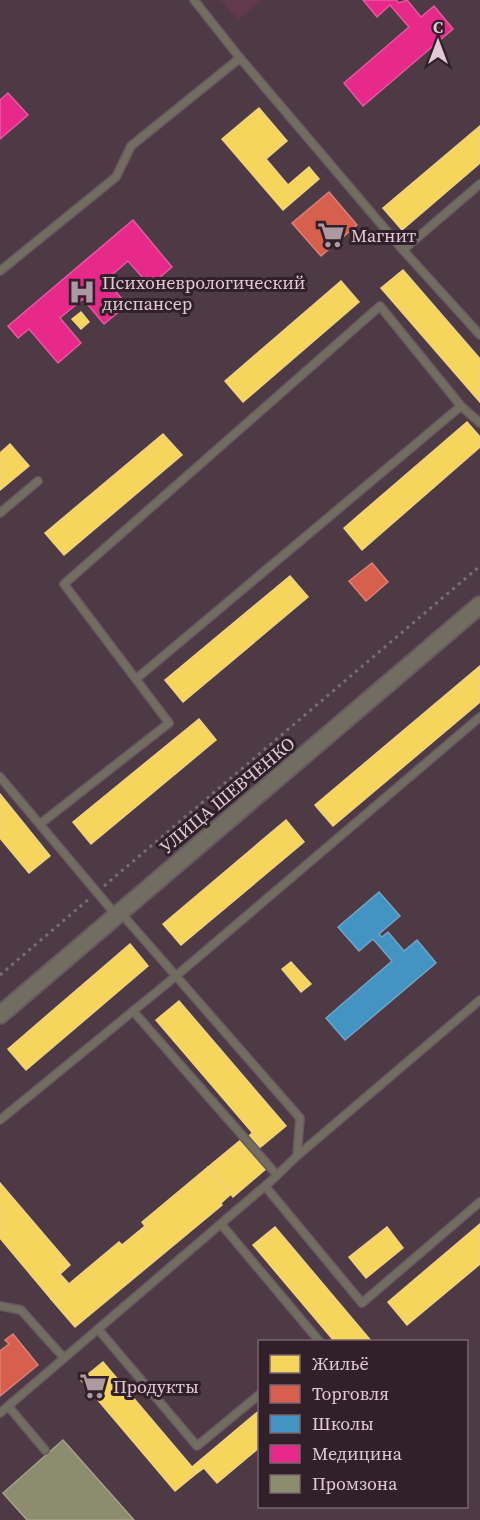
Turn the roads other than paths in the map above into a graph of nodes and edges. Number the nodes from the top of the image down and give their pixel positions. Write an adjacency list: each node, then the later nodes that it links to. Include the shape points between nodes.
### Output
1 (194, 0): 2 (lane)
2 (240, 58): 4 (lane); 5 (lane, via 131,146 116,177)
3 (480, 184): 4 (lane)
4 (403, 250): 6 (lane)
5 (0, 271)
6 (480, 335)
7 (461, 406): 8 (lane); 12 (lane); 12 (lane, via 380,306 64,584)
8 (480, 423)
9 (38, 481): 10 (lane)
10 (0, 513)
11 (479, 608): 16 (street, УЛИЦА ШЕВЧЕНКО)
12 (136, 679): 15 (lane, via 169,723)
13 (480, 717): 17 (lane)
14 (0, 777): 15 (lane)
15 (40, 824): 16 (lane)
16 (118, 914): 17 (lane); 20 (street, УЛИЦА ШЕВЧЕНКО)
17 (176, 976): 19 (lane); 22 (lane, via 300,1118)
18 (480, 1000): 22 (lane)
19 (133, 1011): 21 (lane); 23 (lane)
20 (0, 1015)
21 (0, 1120)
22 (297, 1156): 23 (lane)
23 (277, 1175): 24 (lane)
24 (265, 1186): 25 (lane, via 362,1303); 26 (lane)
25 (480, 1202)
26 (221, 1224): 28 (lane); 29 (lane)
27 (0, 1306): 30 (lane, via 21,1310)
28 (98, 1329): 30 (lane); 31 (lane, via 197,1446)
29 (319, 1340)
30 (64, 1358): 32 (lane)
31 (258, 1396)
32 (8, 1406): 33 (lane); 34 (lane)
33 (0, 1413)
34 (45, 1450)

